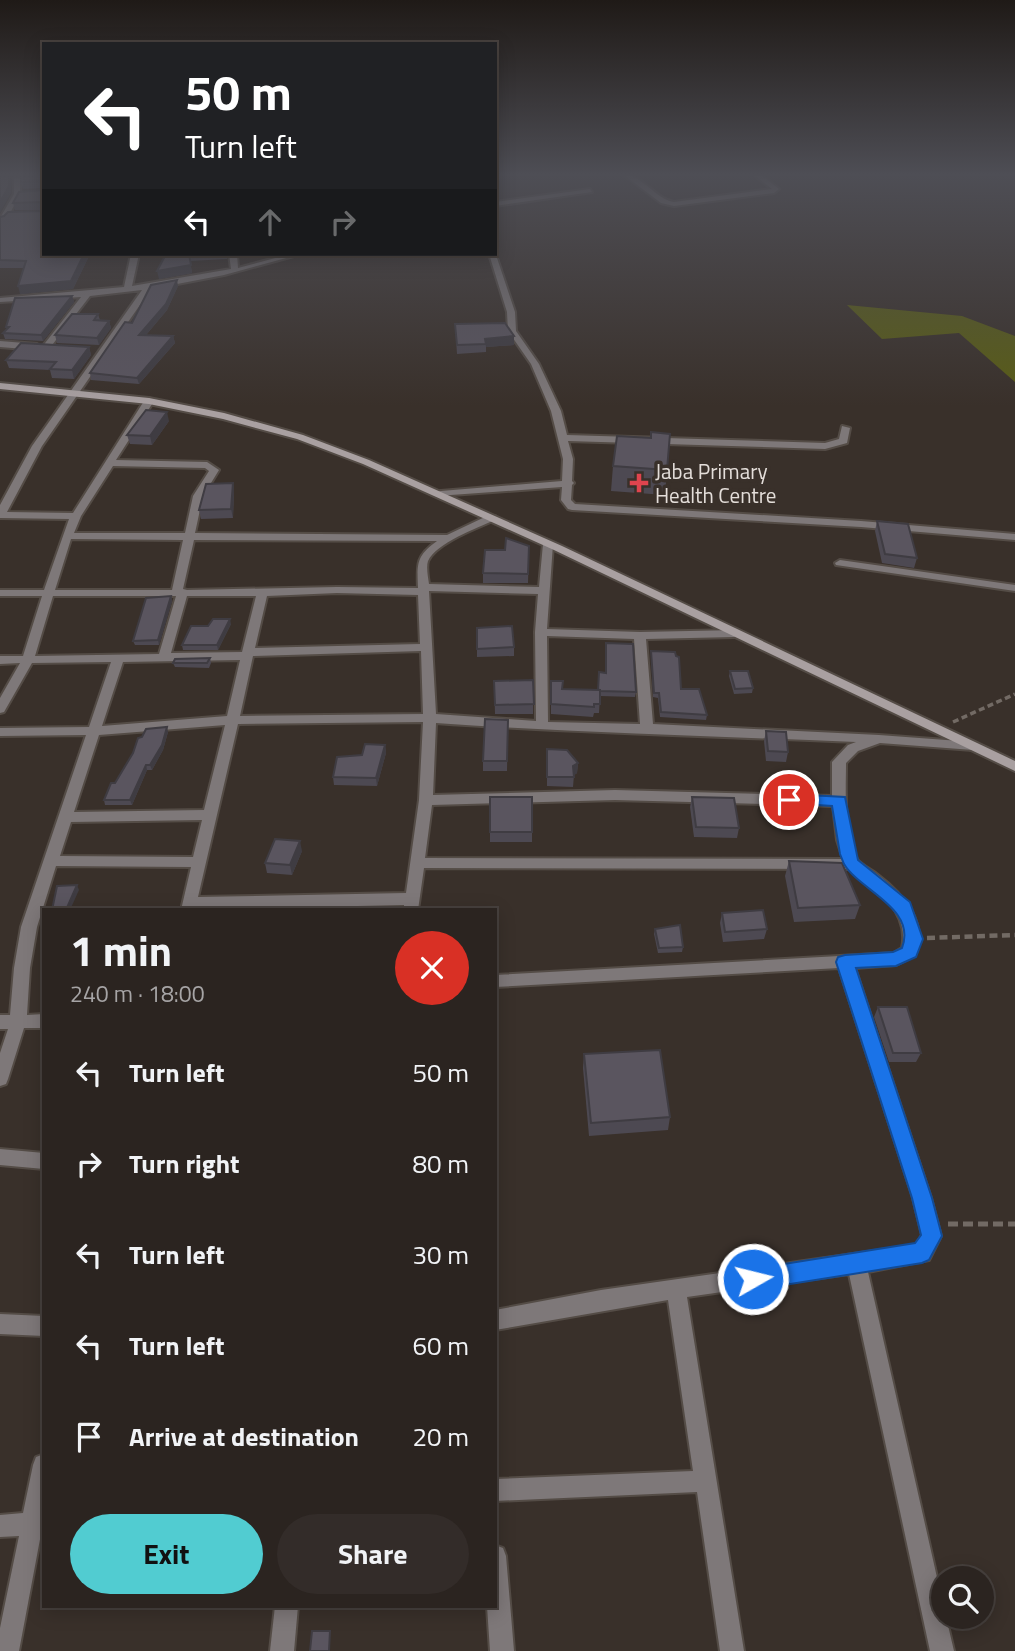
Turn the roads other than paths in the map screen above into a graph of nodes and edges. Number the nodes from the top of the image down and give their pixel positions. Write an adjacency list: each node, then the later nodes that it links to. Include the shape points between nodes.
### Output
1 (135, 256): 7 (street)
2 (233, 256): 5 (street)
3 (289, 256): 5 (street)
4 (494, 256): 19 (street, via 511,312 512,331 535,364)
5 (235, 270): 6 (street)
6 (149, 286): 7 (street); 14 (street)
7 (128, 288): 8 (street)
8 (89, 292): 9 (street); 11 (street)
9 (0, 300)
10 (0, 344): 11 (street)
11 (46, 347): 12 (street)
12 (60, 348)
13 (88, 350): 14 (street)
14 (102, 351): 16 (street)
15 (0, 386): 16 (main road)
16 (72, 393): 17 (main road); 23 (street, via 0,515)
17 (149, 401): 20 (street); 22 (main road, via 300,437)
18 (845, 428): 19 (street, via 844,441 825,446)
19 (563, 438): 21 (street)
20 (110, 463): 23 (street); 27 (street, via 213,467 198,496)
21 (569, 483): 22 (street); 26 (street, via 566,500 572,507 586,509)
22 (441, 494): 24 (main road)
23 (76, 516): 25 (street)
24 (491, 518): 28 (street); 29 (main road)
25 (67, 536): 27 (street); 37 (street)
26 (1015, 537)
27 (189, 538): 28 (street); 34 (street)
28 (453, 538): 32 (street, via 426,554)
29 (548, 544): 33 (street); 39 (main road)
30 (841, 563): 31 (street)
31 (1015, 588)
32 (424, 590): 33 (street); 36 (street); 41 (street)
33 (543, 591): 38 (street)
34 (180, 592): 36 (street); 37 (street); 43 (street)
35 (0, 593): 37 (street)
36 (262, 593): 42 (street)
37 (48, 594): 46 (street)
38 (541, 632): 40 (street); 50 (street)
39 (734, 633): 40 (street); 55 (main road)
40 (640, 636): 51 (street)
41 (426, 647): 42 (street); 48 (street)
42 (248, 654): 43 (street); 49 (street)
43 (164, 657): 44 (street)
44 (118, 659): 46 (street); 52 (street)
45 (0, 660): 46 (street)
46 (27, 661): 47 (street)
47 (0, 709)
48 (430, 718): 49 (street); 50 (street); 57 (street)
49 (234, 720): 52 (street); 59 (street)
50 (542, 726): 51 (street)
51 (647, 728): 54 (street)
52 (93, 731): 53 (street); 60 (street)
53 (0, 732)
54 (879, 739): 55 (street); 58 (street, via 853,748 839,762)
55 (973, 746): 56 (main road)
56 (1015, 765)
57 (426, 800): 58 (street, via 615,795); 63 (street)
58 (839, 801): 64 (street)
59 (211, 815): 60 (street); 62 (street)
60 (65, 817): 61 (street)
61 (50, 861): 62 (street); 71 (street, via 29,927)
62 (200, 862): 66 (street)
63 (416, 863): 64 (street); 65 (street)
64 (852, 864): 67 (street, via 904,907 914,939 909,952 896,959)
65 (412, 905): 66 (street)
66 (189, 907)
67 (845, 962): 68 (street); 75 (street, via 932,1236 922,1253)
68 (497, 981)
69 (42, 1021): 71 (street)
70 (0, 1022): 71 (street)
71 (18, 1022): 72 (street)
72 (0, 1079)
73 (0, 1157): 74 (street)
74 (42, 1161)
75 (857, 1265): 76 (street); 91 (street)
76 (676, 1290): 77 (street); 80 (street)
77 (497, 1320)
78 (0, 1324): 79 (street)
79 (42, 1326)
80 (706, 1481): 82 (street); 90 (street)
81 (42, 1482): 83 (street)
82 (497, 1490)
83 (37, 1523): 84 (street); 87 (street)
84 (0, 1526)
85 (497, 1583): 89 (street)
86 (287, 1608): 88 (street)
87 (6, 1651)
88 (282, 1651)
89 (502, 1651)
90 (733, 1651)
91 (942, 1651)

